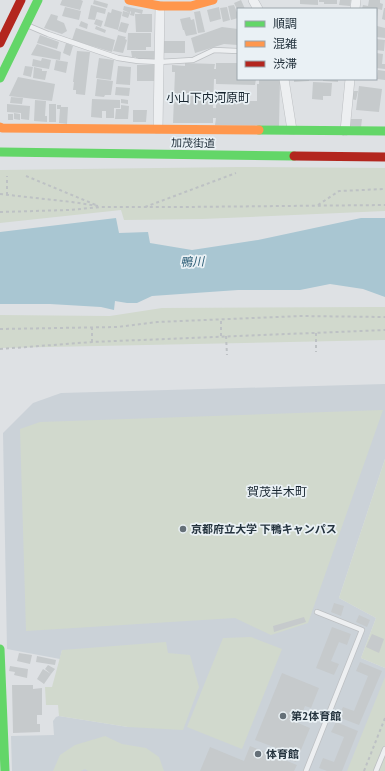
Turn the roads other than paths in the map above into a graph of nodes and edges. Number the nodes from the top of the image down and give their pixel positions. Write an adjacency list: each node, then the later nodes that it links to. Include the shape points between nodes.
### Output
1 (21, 0): 8 (main road)
2 (38, 0): 7 (main road)
3 (128, 0): 5 (main road)
4 (213, 0): 6 (main road, via 191,6)
5 (146, 2): 6 (main road)
6 (160, 6): 10 (street)
7 (26, 25): 10 (lane, via 118,58); 11 (main road)
8 (0, 43)
9 (237, 51): 10 (lane, via 214,50 193,60)
10 (159, 62): 15 (street)
11 (0, 78)
12 (284, 80): 16 (street)
13 (350, 80): 17 (street)
14 (0, 127): 15 (main road)
15 (158, 129): 16 (main road)
16 (292, 130): 17 (main road)
17 (345, 131): 18 (main road)
18 (385, 131)
19 (0, 152): 20 (main road, 加茂街道)
20 (385, 157)
21 (317, 612): 25 (lane, via 362,630)
22 (0, 649): 24 (main road)
23 (385, 749): 26 (lane)
24 (5, 771)
25 (306, 771)
26 (376, 771)

